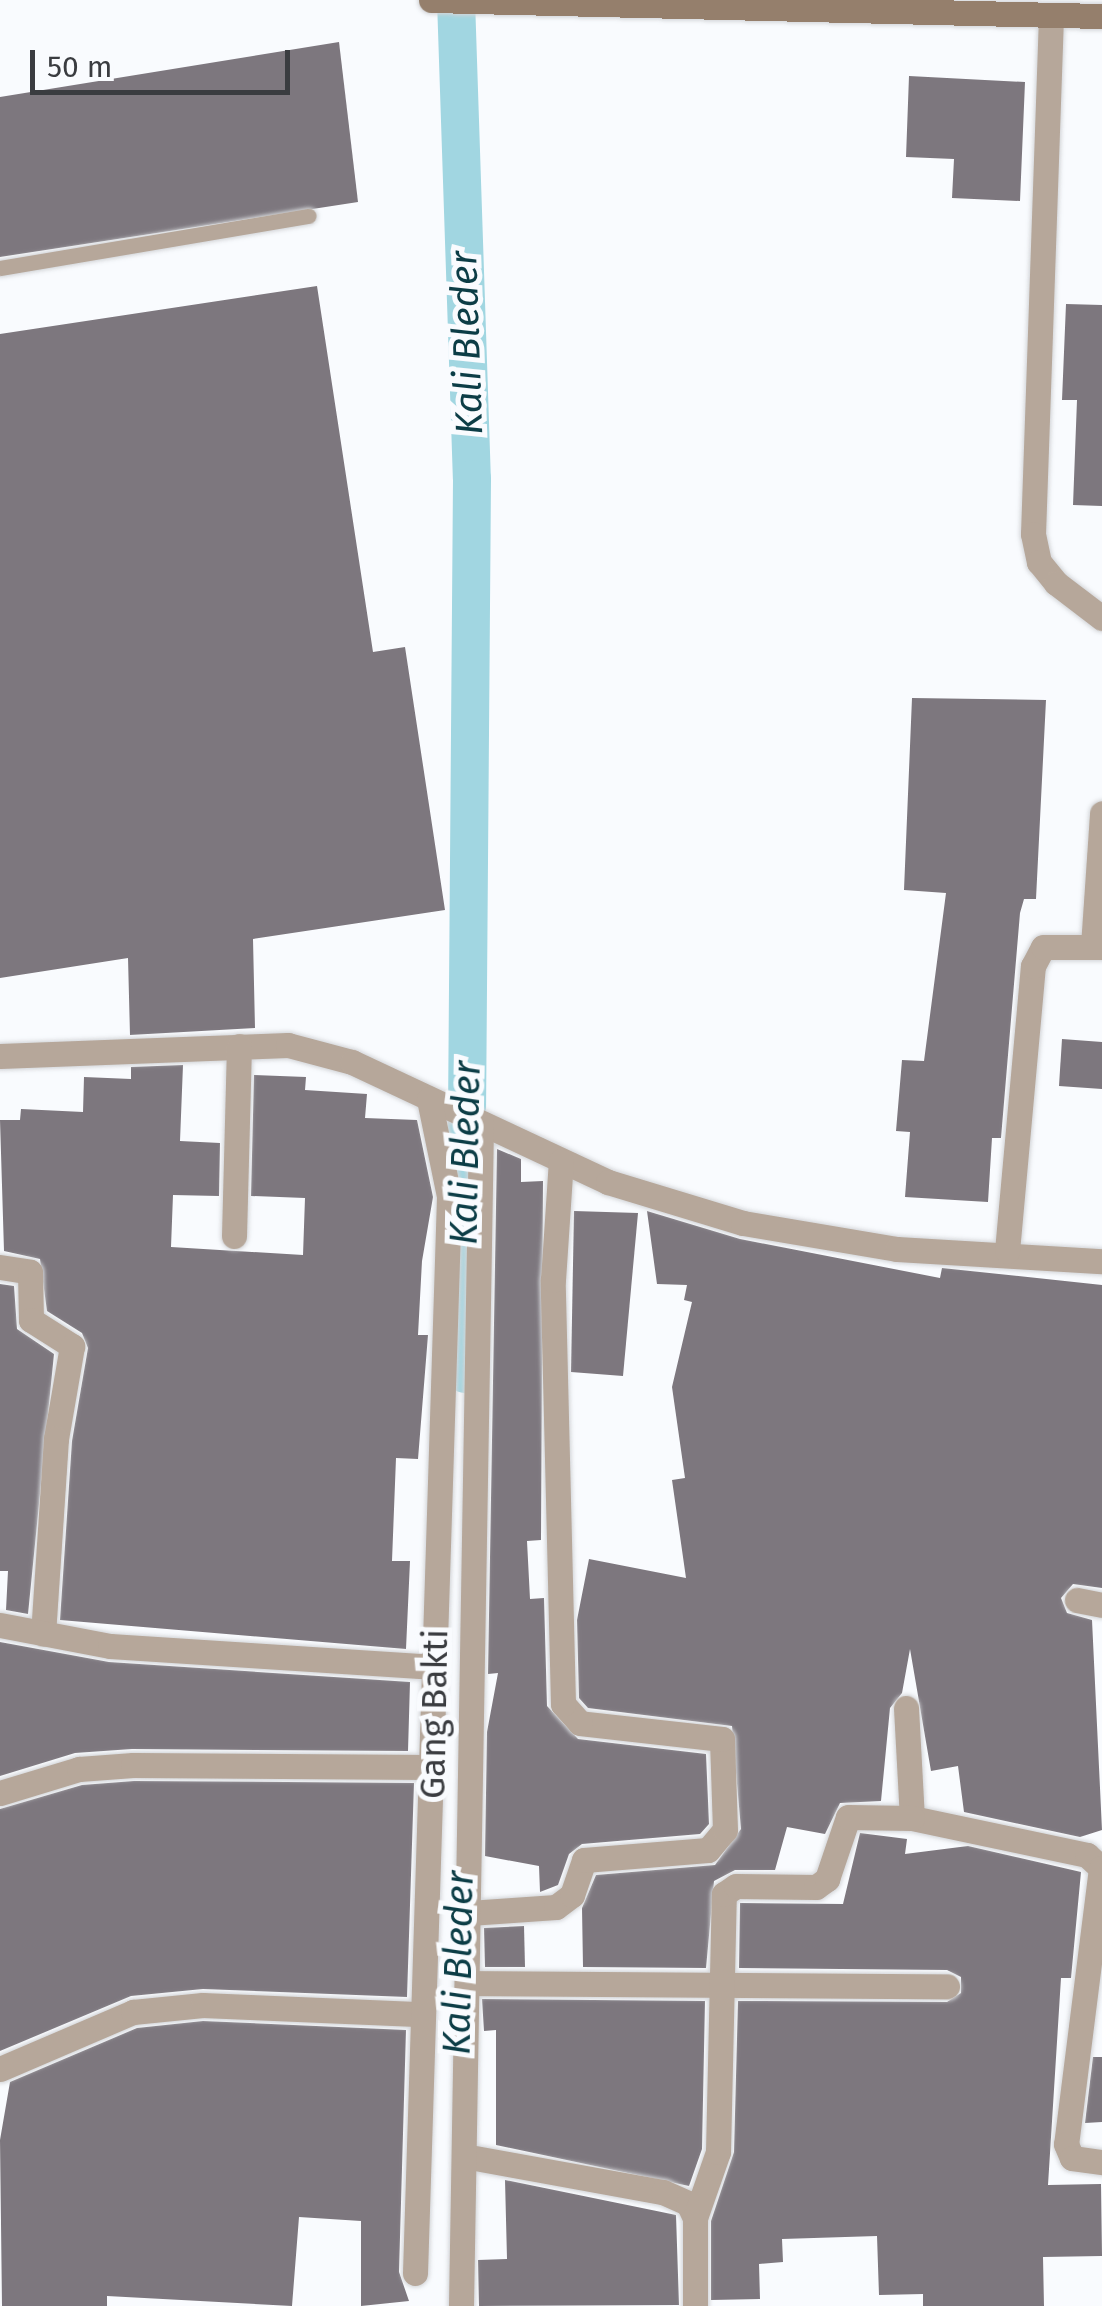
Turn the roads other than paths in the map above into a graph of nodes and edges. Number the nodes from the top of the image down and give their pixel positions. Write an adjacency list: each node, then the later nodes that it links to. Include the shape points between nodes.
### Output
1 (430, 0): 2 (main road)
2 (1051, 16): 3 (main road); 6 (street, via 1033,534 1039,562 1056,583)
3 (1102, 16)
4 (309, 216): 5 (lane)
5 (0, 268)
6 (1102, 618)
7 (1102, 813): 8 (street)
8 (1097, 946): 15 (street, via 1043,947 1033,966)
9 (239, 1046): 10 (street); 11 (street, via 288,1045 352,1062); 14 (street)
10 (0, 1056)
11 (435, 1102): 12 (street); 20 (street, via 449,1196)
12 (477, 1122): 13 (street); 25 (street, Gang Bakti)
13 (561, 1161): 15 (street, via 743,1223 898,1250); 25 (street, via 553,1280 563,1704 580,1723 722,1739 724,1830 708,1850 584,1860 572,1895 556,1907)
14 (234, 1236)
15 (1008, 1250): 16 (street)
16 (1102, 1262)
17 (0, 1268): 19 (street, via 30,1272 30,1320 72,1346 56,1440)
18 (0, 1625): 19 (street)
19 (43, 1634): 20 (street)
20 (431, 1667): 22 (street)
21 (906, 1708): 24 (street)
22 (431, 1767): 23 (street, via 133,1765 79,1769); 29 (street)
23 (0, 1793)
24 (912, 1818): 28 (street, via 848,1817 827,1879 816,1887 726,1891); 32 (street, via 1098,1861 1102,1878 1066,2144 1072,2158)
25 (469, 1913): 26 (street, Gang Bakti)
26 (470, 1983): 28 (street); 31 (street, Gang Bakti)
27 (947, 1986): 28 (street)
28 (718, 1988): 33 (street, via 718,2152)
29 (422, 2014): 30 (street, via 203,2004 133,2012); 34 (street)
30 (0, 2069)
31 (464, 2156): 33 (street, via 664,2192 688,2203); 35 (street, Gang Bakti)
32 (1102, 2162)
33 (695, 2218): 36 (street)
34 (416, 2274)
35 (461, 2306)
36 (695, 2306)

